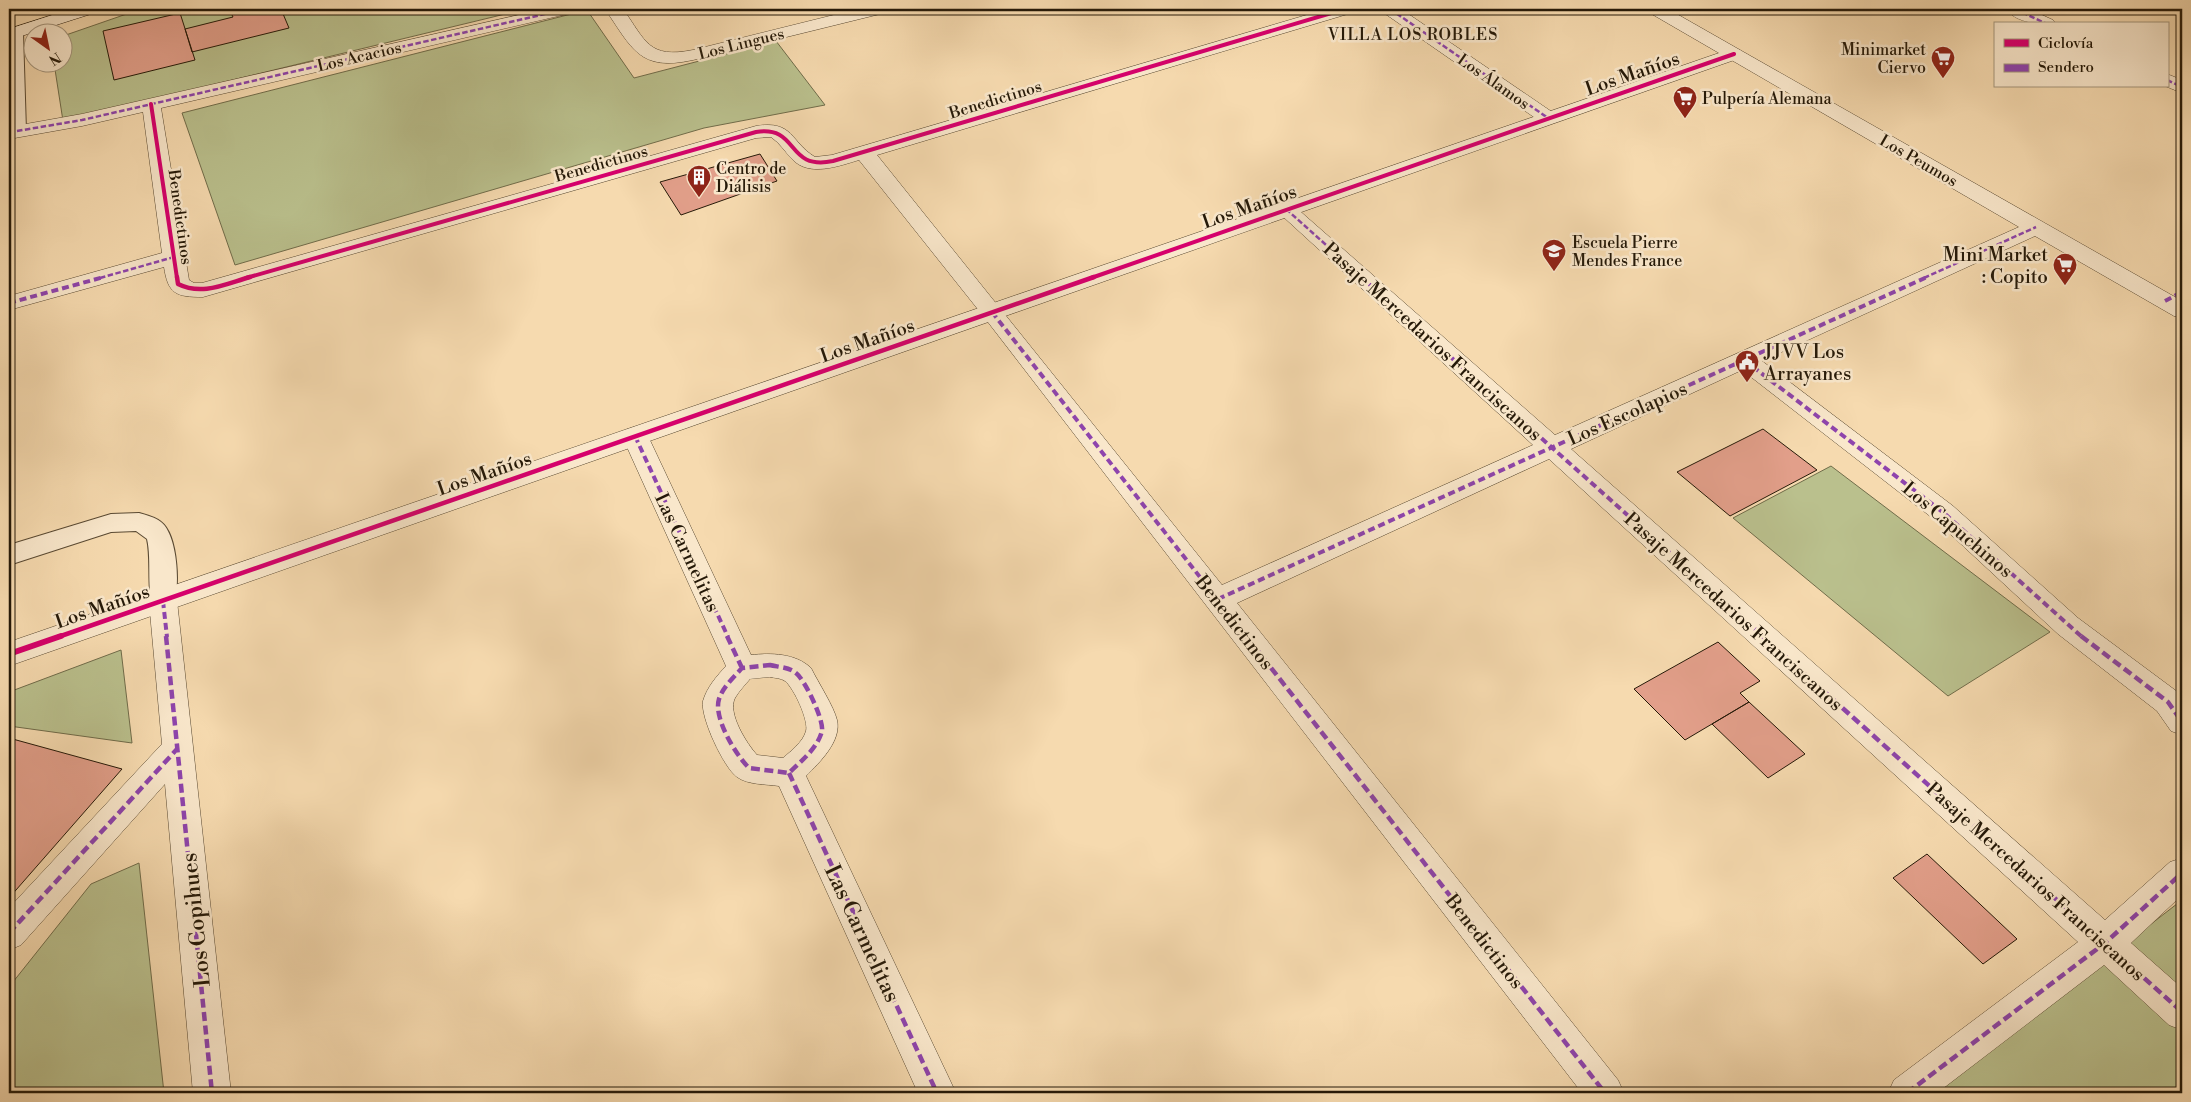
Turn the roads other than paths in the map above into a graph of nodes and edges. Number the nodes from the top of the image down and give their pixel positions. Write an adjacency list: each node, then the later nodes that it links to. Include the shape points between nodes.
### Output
1 (88, 9): 10 (street)
2 (567, 9): 14 (street, Los Acacios)
3 (614, 9): 4 (street, Los Lingues, via 644,52 661,58 693,56)
4 (878, 9)
5 (1345, 9): 17 (street, Benedictinos)
6 (1390, 9): 15 (street, Los Álamos)
7 (1656, 9): 11 (street, Los Peumos)
8 (2016, 9): 9 (street)
9 (2044, 22)
10 (12, 34): 16 (lane)
11 (1734, 54): 15 (street, Los Mañíos); 19 (street, Los Peumos)
12 (2168, 80): 13 (street)
13 (2182, 87)
14 (151, 104): 16 (street); 20 (street, Benedictinos)
15 (1548, 118): 18 (street, Los Mañíos)
16 (13, 132)
17 (864, 152): 20 (street, Benedictinos, via 815,163 807,161 778,133 762,131 203,290 190,290 178,284); 23 (street, Benedictinos)
18 (1286, 210): 23 (street, Los Mañíos); 26 (street, Pasaje Mercedarios Franciscanos)
19 (2036, 227): 21 (street, Los Peumos); 24 (street, Los Escolapios)
20 (174, 257): 22 (street)
21 (2176, 302)
22 (9, 303)
23 (992, 312): 25 (street, Los Mañíos); 28 (street, Benedictinos)
24 (1744, 360): 26 (street, Los Escolapios); 32 (street, Los Capuchinos, via 1944,513 2068,626)
25 (635, 436): 29 (street, Los Mañíos); 31 (street, Las Carmelitas)
26 (1551, 447): 28 (street, Los Escolapios); 37 (street, Pasaje Mercedarios Franciscanos)
27 (9, 555): 29 (lane, via 111,523 139,522 152,528 159,536 163,554)
28 (1218, 599): 41 (street, Benedictinos)
29 (163, 601): 30 (street, Los Mañíos); 33 (street, Los Copihues)
30 (9, 654)
31 (742, 668): 34 (street, via 722,694 718,705 721,719 740,758 749,768); 34 (street, via 770,666 794,671 819,712 822,720 815,747)
32 (2178, 705)
33 (178, 748): 36 (street); 39 (street, Los Copihues)
34 (790, 773): 40 (street, Las Carmelitas)
35 (2182, 873): 37 (street)
36 (9, 933)
37 (2104, 943): 38 (street, Pasaje Mercedarios Franciscanos); 42 (street)
38 (2182, 1012)
39 (212, 1093)
40 (937, 1093)
41 (1605, 1093)
42 (1907, 1093)

